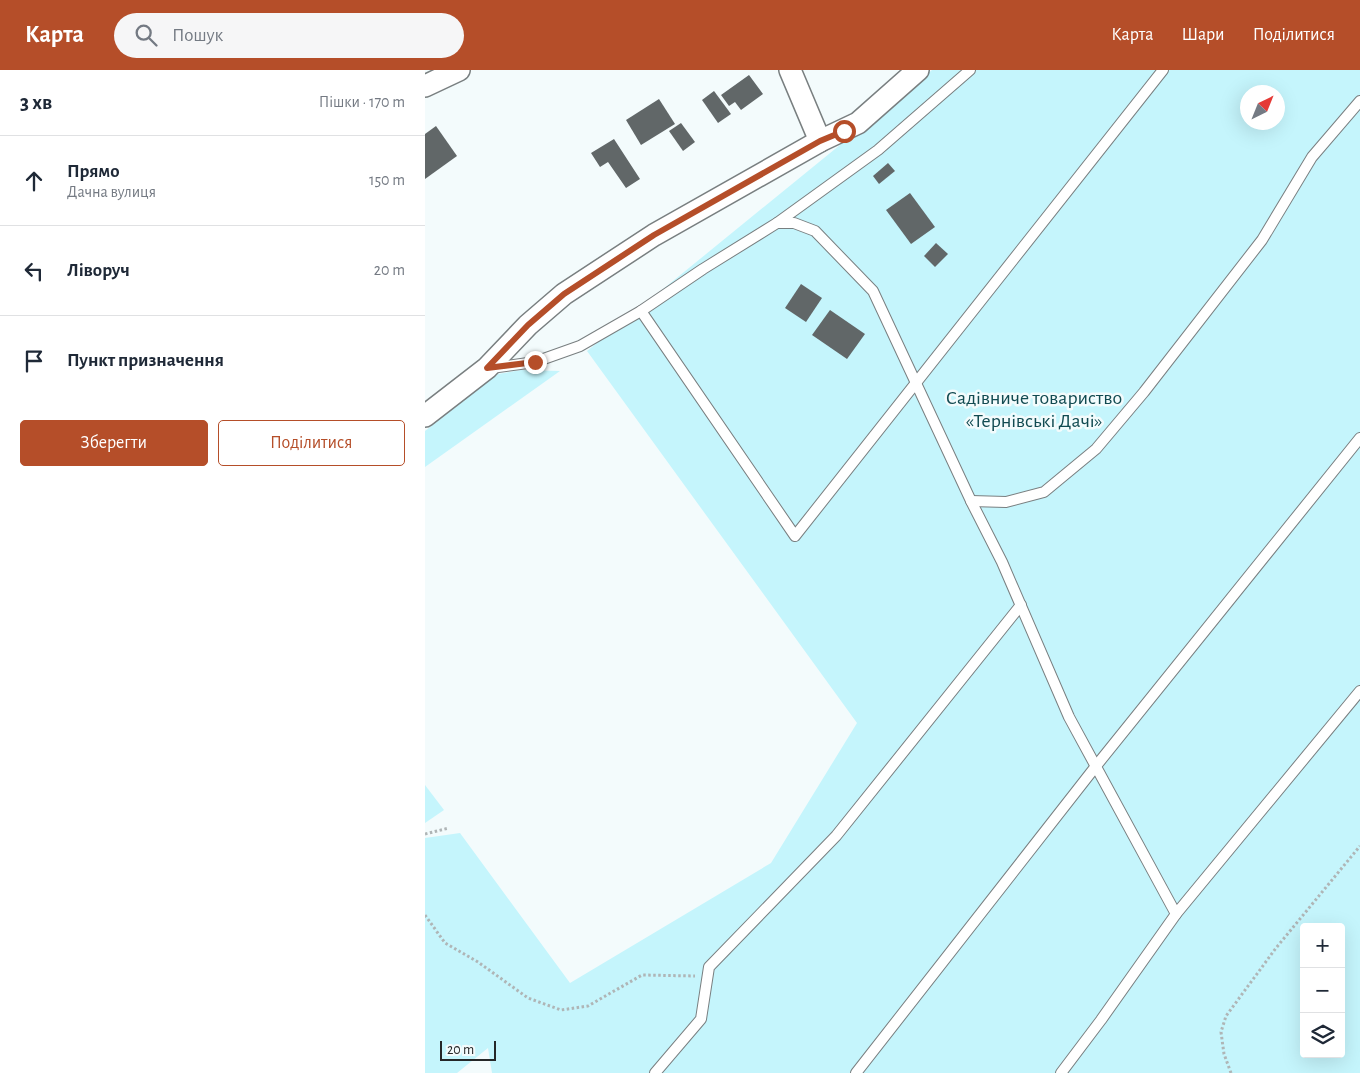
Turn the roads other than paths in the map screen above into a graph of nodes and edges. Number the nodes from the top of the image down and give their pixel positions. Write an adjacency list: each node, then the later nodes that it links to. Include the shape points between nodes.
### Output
1 (459, 70): 6 (street)
2 (790, 70): 8 (street)
3 (918, 70): 8 (street, via 858,123)
4 (970, 70): 9 (lane, via 878,150)
5 (1163, 70): 12 (lane)
6 (425, 86)
7 (1360, 102): 15 (lane, via 1312,157 1261,240 1096,449 1044,492 1006,502)
8 (820, 141): 11 (street, via 654,235 564,294 528,325)
9 (777, 223): 10 (lane); 12 (lane, via 794,223 815,231 873,291)
10 (641, 311): 11 (lane, via 580,346 535,362); 12 (lane, via 795,536)
11 (487, 368): 13 (street)
12 (915, 380): 15 (lane)
13 (425, 416)
14 (1360, 438): 18 (lane)
15 (971, 501): 16 (lane)
16 (1021, 605): 18 (lane, via 1069,716); 20 (lane, via 836,836 709,967 701,1018)
17 (1360, 691): 19 (lane)
18 (1096, 766): 19 (lane); 21 (lane)
19 (1176, 914): 22 (lane)
20 (655, 1073)
21 (856, 1073)
22 (1061, 1073)

